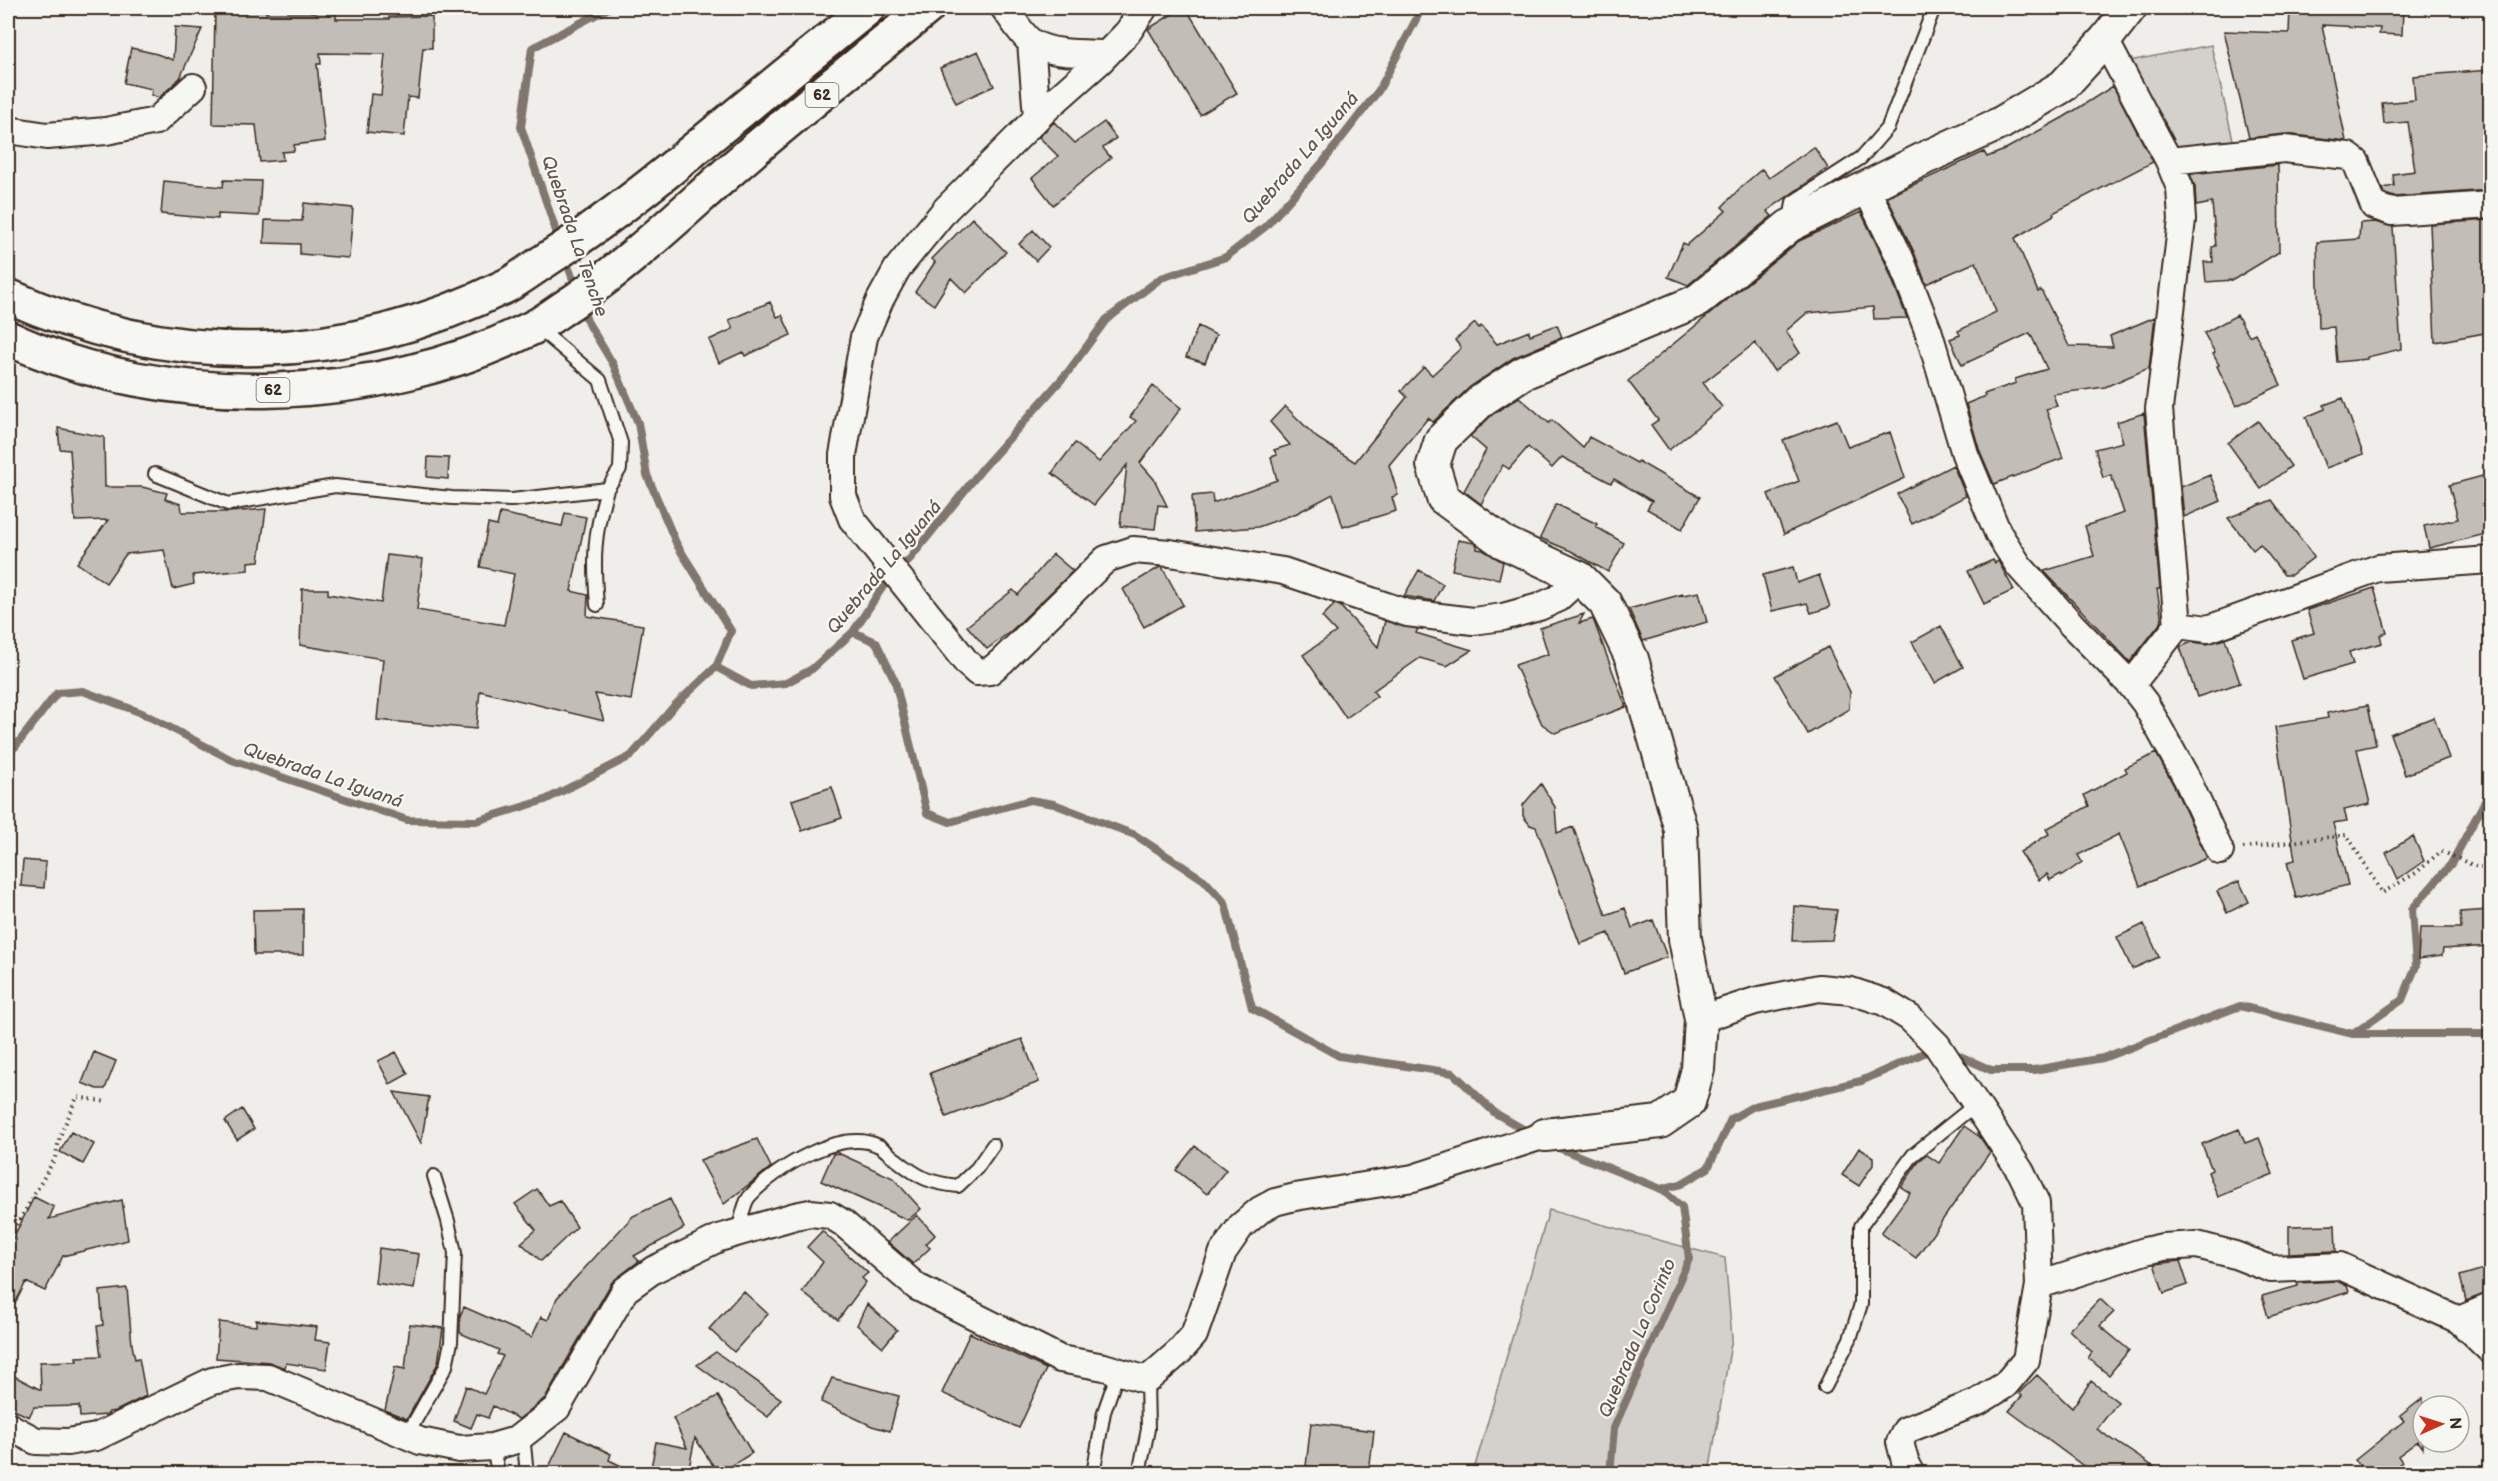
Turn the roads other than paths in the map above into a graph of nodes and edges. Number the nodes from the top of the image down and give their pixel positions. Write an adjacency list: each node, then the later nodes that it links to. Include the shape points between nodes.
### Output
1 (868, 8): 17 (highway, 62, via 612,215 510,284 448,312 383,333 315,346 247,350 179,346 112,334 46,314)
2 (927, 8): 18 (highway, 62, via 717,182 660,235 600,283)
3 (1004, 8): 8 (street)
4 (1144, 8): 9 (street)
5 (1934, 8): 16 (lane, via 1888,127 1861,158 1793,202)
6 (2130, 8): 7 (street)
7 (2105, 40): 13 (street); 14 (street, via 2063,86 2001,123)
8 (1031, 42): 9 (street, via 1076,53); 11 (street)
9 (1107, 54): 11 (street)
10 (193, 87): 12 (street, via 156,121 106,131 46,136)
11 (1037, 117): 23 (street, via 946,209 897,269 864,337 843,455 843,496 852,519 977,672 990,671 1002,661 1106,559 1133,550 1283,571 1407,614 1473,621 1539,607 1557,599)
12 (8, 130)
13 (2169, 161): 15 (street, via 2284,150 2348,156 2356,162 2373,206 2383,210); 25 (street, via 2180,188 2182,220 2159,409)
14 (1866, 188): 16 (street); 26 (street, via 1900,258 1929,333 1965,454 1998,533 2019,566)
15 (2490, 205)
16 (1789, 226): 23 (street, via 1697,301 1522,373 1482,400 1441,440 1433,465 1443,498 1503,542)
17 (8, 296)
18 (536, 326): 19 (highway, 62, via 464,356 390,377 314,389 236,391 159,383 84,366); 21 (lane, via 600,380 621,443 620,469)
19 (8, 338)
20 (155, 474): 21 (lane, via 228,504 335,486 512,500)
21 (607, 489): 24 (lane, via 597,526 593,565)
22 (2490, 560): 25 (street, via 2378,568 2208,629)
23 (1580, 578): 28 (street, via 1605,603 1632,659 1681,830 1685,939)
24 (597, 605)
25 (2178, 625): 26 (street)
26 (2131, 685): 27 (street, via 2187,780)
27 (2220, 851)
28 (1701, 1019): 29 (street, via 1755,1000 1819,988 1851,991 1884,1002 1910,1018 1940,1050); 30 (street, via 1698,1069 1689,1102 1660,1122)
29 (1976, 1104): 34 (street, via 2021,1172 2036,1203); 40 (lane, via 1913,1155 1861,1226 1861,1304 1850,1339)
30 (1537, 1137): 39 (street, via 1413,1178 1295,1197 1260,1210 1241,1226 1223,1252 1194,1335)
31 (993, 1145): 33 (lane, via 958,1186 932,1184 879,1146 858,1141 818,1149 787,1165 747,1199)
32 (434, 1176): 42 (lane, via 455,1252 451,1342 446,1366)
33 (737, 1233): 38 (street, via 810,1213 830,1215 917,1287 1060,1359); 43 (street, via 653,1270 625,1290 557,1408)
34 (2039, 1285): 36 (street, via 2145,1251 2197,1245 2271,1269 2340,1266); 49 (street, via 2026,1360 2006,1385 1978,1402 1906,1430 1900,1442)
35 (2490, 1307): 36 (street)
36 (2459, 1320): 37 (street)
37 (2490, 1350)
38 (1118, 1372): 39 (street); 47 (lane, via 1104,1412)
39 (1147, 1380): 48 (lane, via 1148,1429)
40 (1826, 1387)
41 (8, 1426): 42 (street, via 36,1441 68,1442 96,1437 212,1381 258,1376)
42 (406, 1435): 44 (street, via 459,1449)
43 (523, 1435): 44 (street); 46 (lane)
44 (492, 1447): 45 (lane)
45 (499, 1473)
46 (527, 1473)
47 (1093, 1473)
48 (1139, 1473)
49 (1912, 1473)

